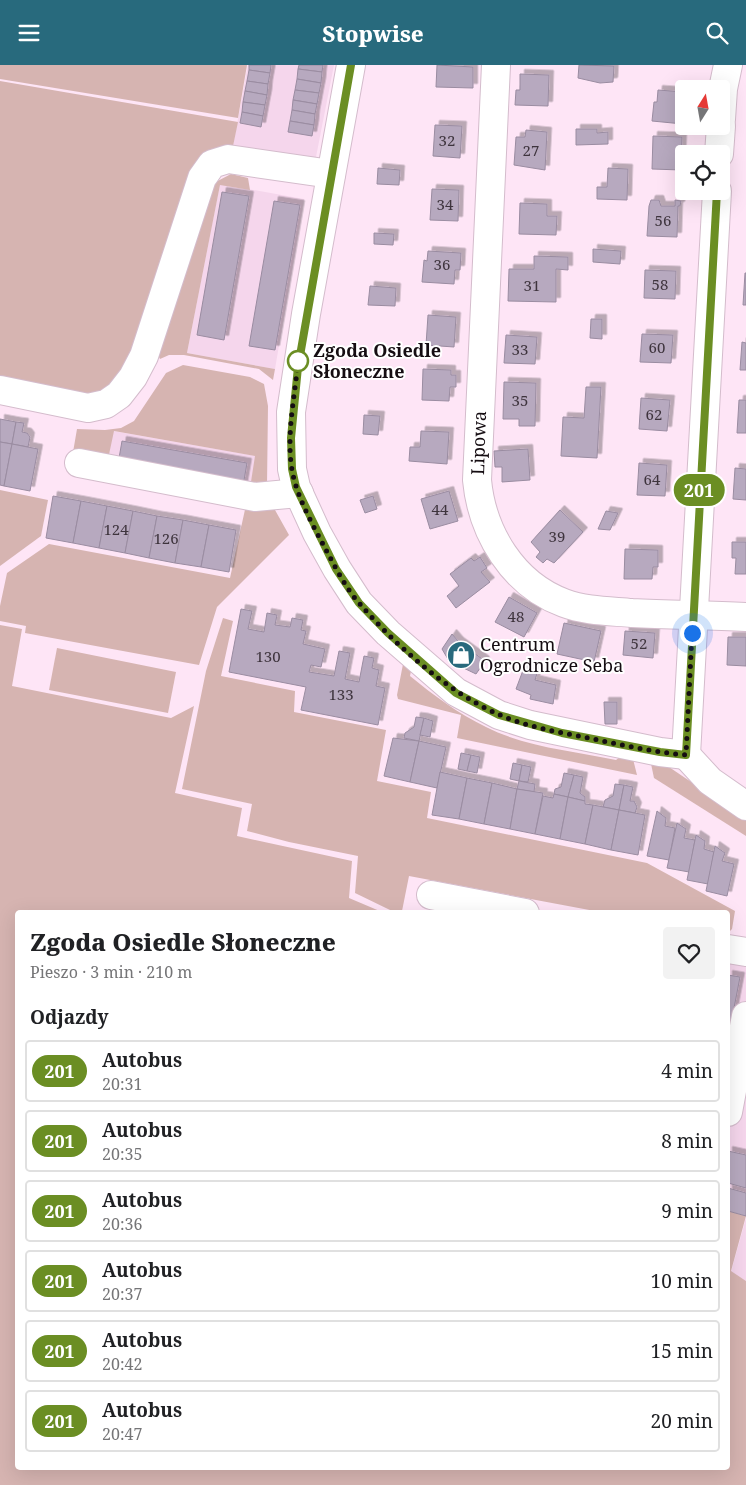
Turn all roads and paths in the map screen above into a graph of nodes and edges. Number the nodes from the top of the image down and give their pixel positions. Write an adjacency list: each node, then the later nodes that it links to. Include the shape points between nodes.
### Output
1 (351, 65): 5 (street)
2 (496, 65): 10 (street, Lipowa, via 476,480 490,529 496,545 520,575 544,594 566,604 614,611)
3 (728, 65): 4 (street)
4 (725, 80)
5 (331, 174): 7 (street, via 228,159 212,164 202,178 144,356 119,395 106,404 88,408); 9 (street, via 292,412 292,469)
6 (716, 200): 10 (street)
7 (0, 391)
8 (79, 463): 9 (street, via 254,497)
9 (299, 493): 12 (street, via 336,569 359,603 456,693 499,715 530,725)
10 (693, 615): 11 (street, Lipowa); 12 (street)
11 (746, 617)
12 (686, 755): 13 (street, via 710,781)
13 (746, 806)
14 (431, 895): 15 (street)
15 (509, 910)
16 (730, 949): 17 (street)
17 (746, 952)
18 (746, 1016): 19 (street)
19 (730, 1101)

